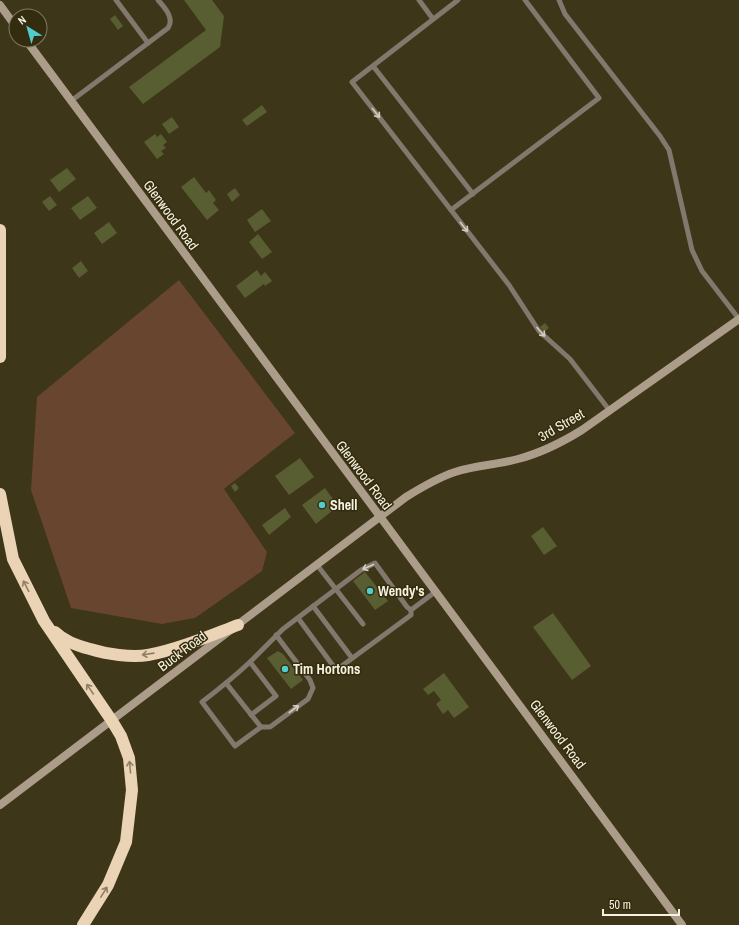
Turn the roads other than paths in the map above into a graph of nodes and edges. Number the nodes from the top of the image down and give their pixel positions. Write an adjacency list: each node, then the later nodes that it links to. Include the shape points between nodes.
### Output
1 (116, 0): 10 (lane)
2 (158, 0): 10 (lane, via 169,16 170,25)
3 (419, 0): 9 (lane)
4 (458, 0): 9 (lane)
5 (525, 0): 14 (lane, via 599,98)
6 (559, 0): 17 (lane, via 565,14 669,150 692,250 702,271)
7 (0, 5): 8 (street)
8 (8, 16)
9 (433, 19): 12 (lane)
10 (148, 43): 13 (lane)
11 (32, 48): 13 (street, Glenwood Road)
12 (373, 66): 14 (lane); 15 (lane, one-way to 15, via 352,82)
13 (71, 101): 21 (street, Glenwood Road)
14 (473, 194): 15 (lane)
15 (452, 210): 19 (lane, one-way to 19, via 509,285 539,332 570,359)
16 (0, 230): 18 (highway)
17 (739, 319): 19 (street, 3rd Street)
18 (0, 357)
19 (610, 411): 21 (street, 3rd Street, via 546,450 518,460 471,467 441,477 406,497)
20 (0, 494): 28 (highway, one-way to 20, via 13,559)
21 (380, 517): 22 (street, Buck Road); 24 (street, Glenwood Road)
22 (317, 565): 23 (lane); 30 (street, Buck Road)
23 (336, 589): 25 (lane); 26 (lane, one-way to 23, via 375,563); 29 (lane)
24 (435, 592): 26 (lane); 40 (street, Glenwood Road)
25 (313, 606): 27 (lane); 32 (lane)
26 (411, 610): 32 (lane, via 410,615)
27 (298, 618): 31 (lane); 32 (lane, via 334,667 339,668)
28 (44, 621): 30 (highway, one-way to 28, via 191,643 147,655 108,654 77,645 60,637); 36 (highway, one-way to 28)
29 (363, 624)
30 (238, 625): 36 (street, Buck Road)
31 (276, 635): 33 (lane); 37 (lane, one-way to 31, via 270,727 308,699 313,688 310,680)
32 (352, 658)
33 (250, 662): 34 (lane); 35 (lane, via 276,696)
34 (226, 684): 35 (lane); 37 (lane, via 202,702 235,746)
35 (251, 715): 37 (lane)
36 (112, 721): 38 (street, Buck Road); 39 (highway, one-way to 36, via 108,885 126,842 132,790 129,758)
37 (261, 727)
38 (0, 805)
39 (83, 925)
40 (682, 925)

